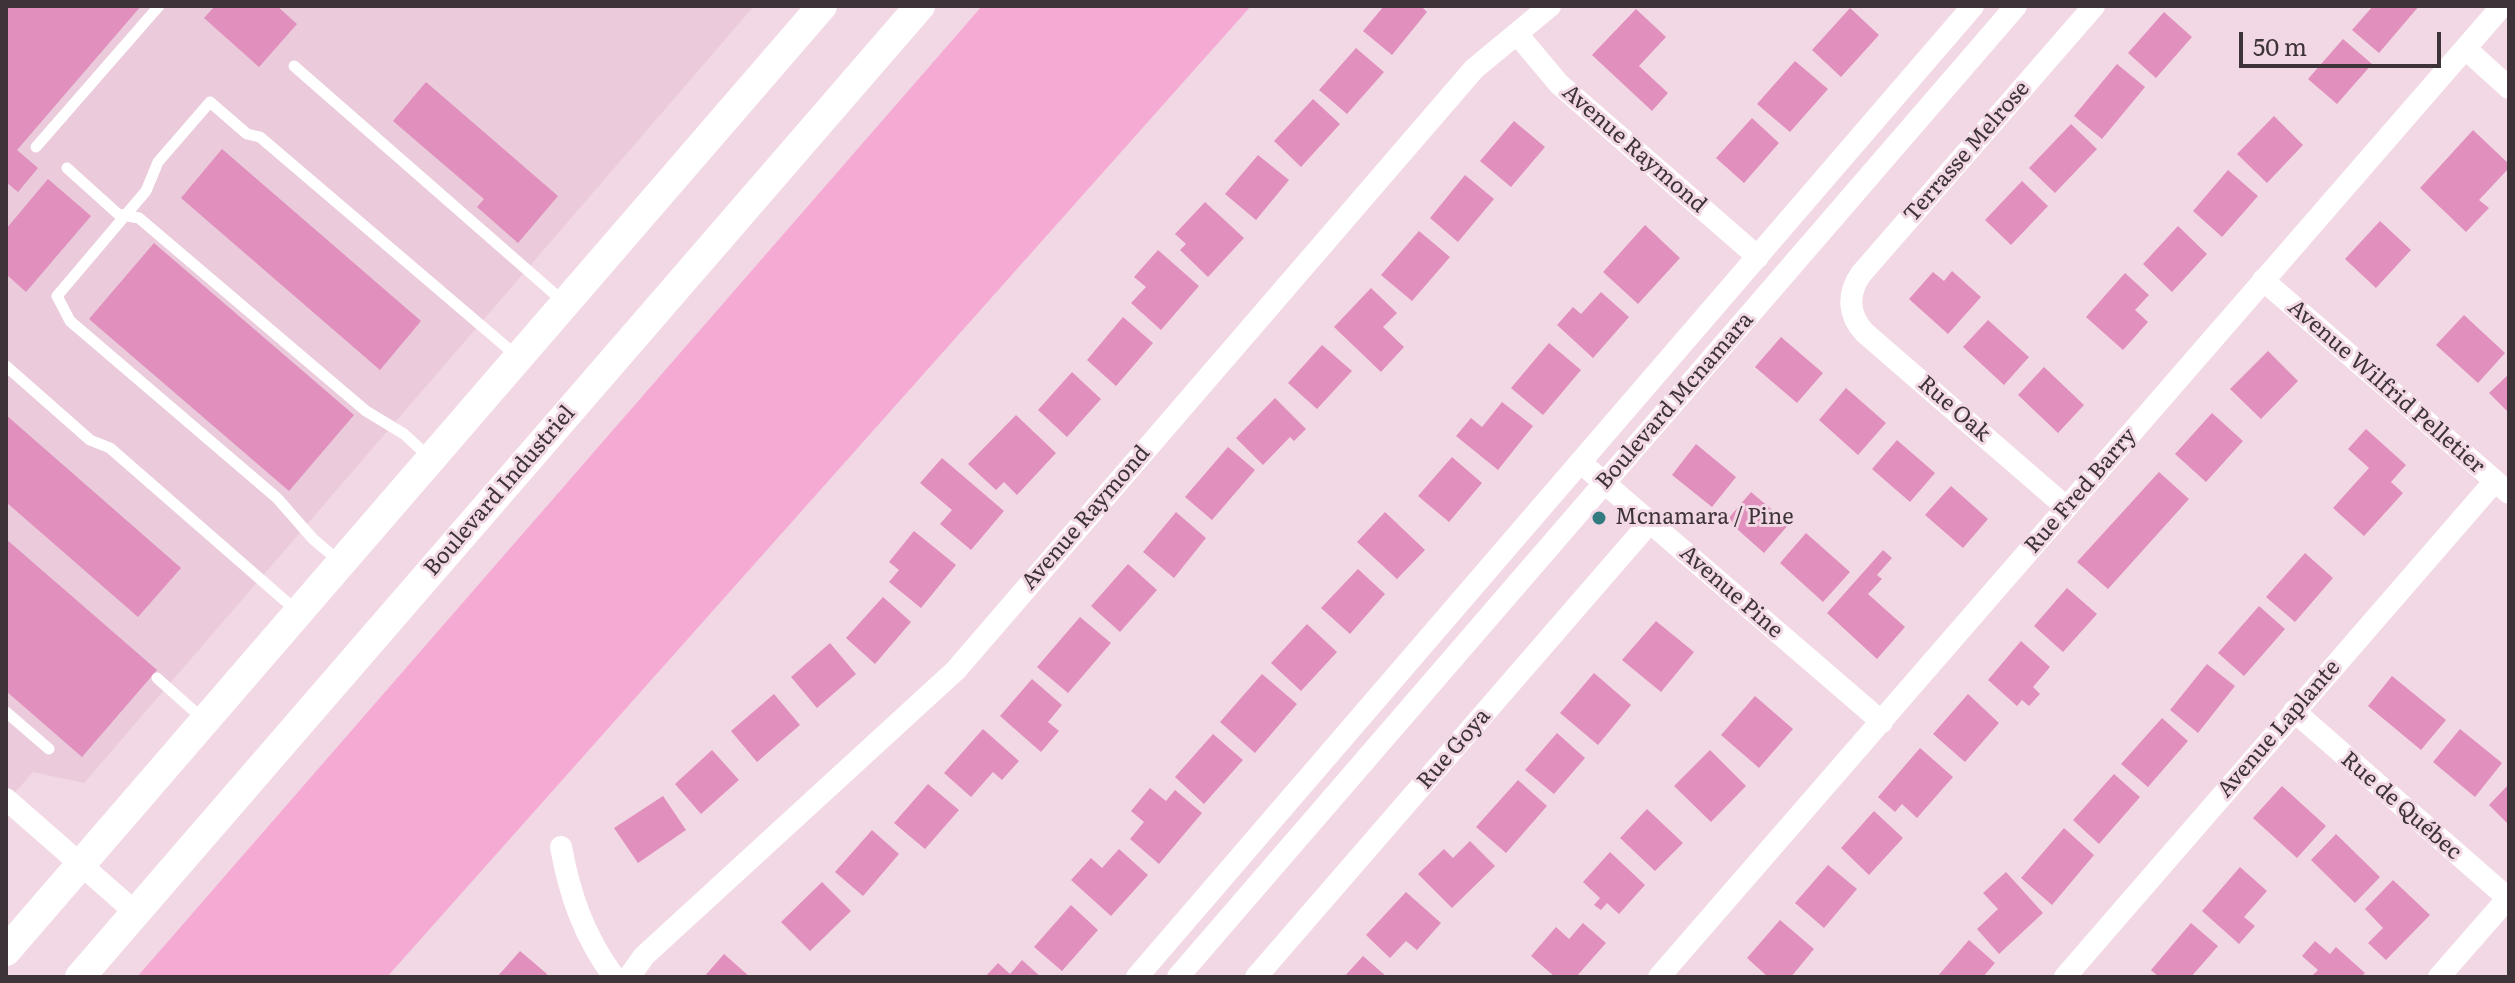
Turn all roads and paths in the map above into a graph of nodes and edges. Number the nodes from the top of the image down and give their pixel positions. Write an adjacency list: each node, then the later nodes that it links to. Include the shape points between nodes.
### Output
1 (159, 6): 13 (lane)
2 (822, 6): 18 (street)
3 (920, 6): 40 (street, Boulevard Industriel)
4 (1550, 6): 9 (street, Avenue Raymond)
5 (1973, 6): 16 (street, Boulevard Mcnamara)
6 (2016, 6): 24 (street, Boulevard Mcnamara)
7 (2094, 6): 19 (street, Terrasse Melrose, via 1861,274)
8 (2502, 6): 10 (street, Rue Fred Barry)
9 (1517, 34): 16 (street, Avenue Raymond, via 1559,84); 44 (street, Avenue Raymond, via 1474,69 956,670 644,956)
10 (2466, 49): 12 (street); 17 (street, Rue Fred Barry)
11 (294, 66): 18 (lane)
12 (2509, 88)
13 (36, 147)
14 (67, 168): 15 (lane)
15 (125, 215): 20 (lane, via 146,191 158,162 210,102 247,134 260,137); 22 (lane, via 139,218 366,411 404,434); 28 (lane, via 57,296 70,321 277,498)
16 (1758, 257): 23 (street, Boulevard Mcnamara)
17 (2263, 280): 25 (street, Avenue Wilfrid Pelletier); 26 (street, Rue Fred Barry)
18 (565, 303): 20 (street)
19 (1851, 304): 26 (street, Rue Oak, via 1865,333)
20 (518, 357): 22 (street)
21 (6, 366): 29 (lane, via 90,440 110,448)
22 (431, 459): 28 (street)
23 (1580, 462): 24 (street, Avenue Pine); 45 (street, Boulevard Mcnamara)
24 (1605, 483): 27 (street, Avenue Pine); 46 (street, Boulevard Mcnamara)
25 (2502, 487): 31 (street, Avenue Laplante)
26 (2066, 507): 34 (street, Rue Fred Barry)
27 (1651, 521): 34 (street, Avenue Pine); 47 (street, Rue Goya)
28 (341, 563): 29 (street)
29 (298, 613): 33 (street)
30 (157, 678): 33 (lane)
31 (2294, 711): 39 (street, Rue de Québec); 49 (street, Avenue Laplante)
32 (6, 712): 35 (lane)
33 (205, 721): 38 (street)
34 (1882, 722): 48 (street, Rue Fred Barry)
35 (49, 749)
36 (6, 799): 38 (street)
37 (561, 847): 43 (street, via 577,913)
38 (81, 864): 40 (street); 41 (street)
39 (2508, 899): 50 (street)
40 (135, 912): 42 (street, Boulevard Industriel)
41 (6, 951)
42 (80, 977)
43 (614, 977)
44 (629, 977)
45 (1137, 977)
46 (1178, 977)
47 (1256, 977)
48 (1659, 977)
49 (2065, 977)
50 (2439, 977)

